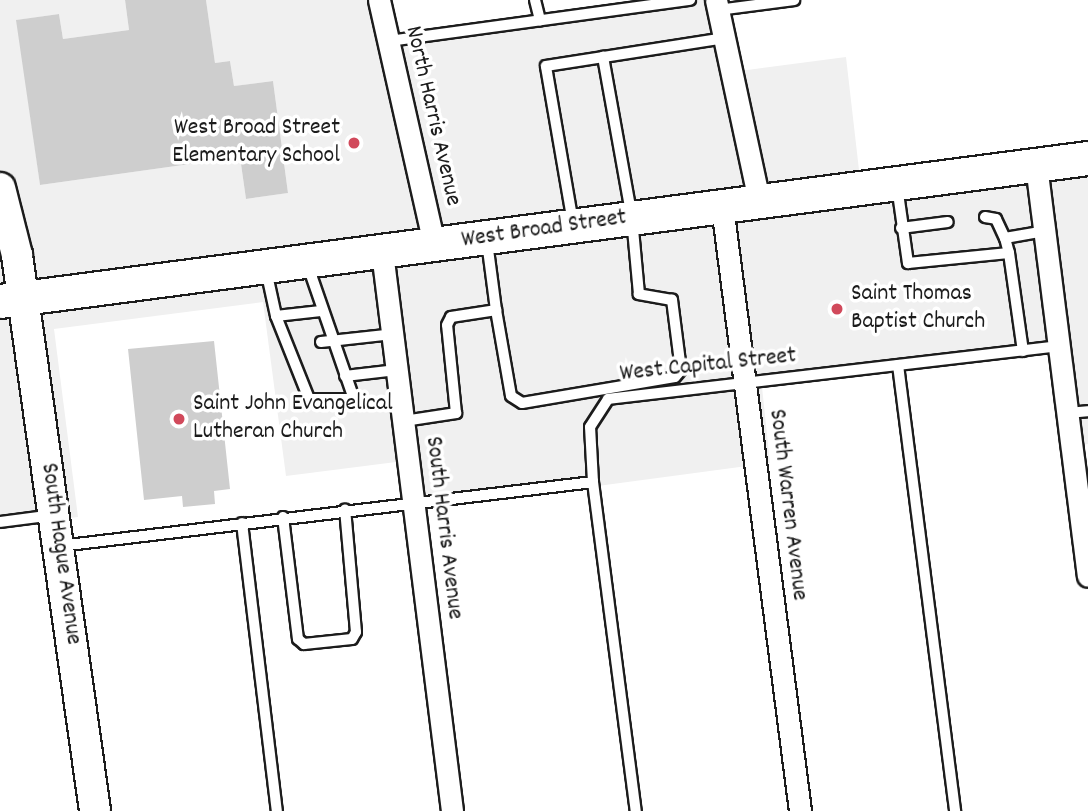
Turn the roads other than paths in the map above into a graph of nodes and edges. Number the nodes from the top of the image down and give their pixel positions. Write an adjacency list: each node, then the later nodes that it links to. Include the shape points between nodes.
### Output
1 (379, 0): 8 (street, North Harris Avenue)
2 (535, 0): 6 (lane)
3 (690, 0): 6 (lane)
4 (794, 0): 5 (lane)
5 (717, 5): 7 (street)
6 (540, 20): 8 (lane)
7 (724, 38): 9 (lane); 14 (street)
8 (389, 41): 24 (street, North Harris Avenue)
9 (603, 57): 17 (lane); 19 (lane, via 546,66)
10 (1088, 158): 11 (main road, West Broad Street)
11 (1036, 165): 12 (main road, West Broad Street); 21 (street)
12 (897, 183): 14 (main road, West Broad Street); 20 (lane)
13 (0, 188): 29 (main road, South Hague Avenue)
14 (759, 201): 15 (main road, West Broad Street)
15 (722, 206): 17 (main road, West Broad Street); 40 (street, South Warren Avenue)
16 (985, 217): 23 (lane, via 996,219)
17 (632, 218): 19 (main road, West Broad Street); 30 (lane, via 639,294 672,300 681,370 675,377 522,403 511,396)
18 (948, 222): 20 (lane)
19 (574, 226): 22 (main road, West Broad Street)
20 (901, 228): 26 (lane, via 908,263)
21 (1044, 231): 23 (lane); 35 (street)
22 (487, 237): 24 (main road, West Broad Street); 30 (lane)
23 (1005, 238): 26 (lane)
24 (434, 244): 25 (main road, West Broad Street)
25 (382, 252): 27 (main road, West Broad Street); 33 (street, South Harris Avenue)
26 (1009, 253): 36 (lane)
27 (306, 261): 28 (main road, West Broad Street); 31 (lane)
28 (265, 267): 29 (main road, West Broad Street); 32 (lane)
29 (12, 299): 46 (main road, South Hague Avenue)
30 (496, 310): 42 (lane, via 451,317 447,326 456,413)
31 (321, 311): 32 (lane); 34 (lane)
32 (275, 316): 38 (lane, via 309,399 354,399)
33 (393, 334): 34 (lane); 39 (street, South Harris Avenue)
34 (327, 341): 38 (lane)
35 (1059, 346): 36 (lane, West Capital Street); 41 (street)
36 (1023, 351): 37 (lane, West Capital Street)
37 (898, 365): 40 (lane, West Capital Street); 57 (lane)
38 (340, 370): 39 (lane)
39 (397, 370): 42 (street, South Harris Avenue)
40 (745, 385): 43 (lane, West Capital Street, via 608,398 590,426); 56 (street, South Warren Avenue)
41 (1078, 412): 51 (street)
42 (404, 421): 44 (street, South Harris Avenue)
43 (593, 482): 44 (lane); 55 (lane)
44 (413, 499): 45 (lane); 54 (street, South Harris Avenue)
45 (345, 509): 47 (lane); 47 (lane, via 356,632 352,639 304,644 298,639)
46 (54, 515): 48 (lane); 50 (main road, South Hague Avenue)
47 (283, 517): 49 (lane)
48 (0, 522)
49 (242, 523): 50 (lane); 53 (lane)
50 (59, 546): 52 (main road, South Hague Avenue)
51 (1088, 576)
52 (95, 811)
53 (277, 811)
54 (453, 811)
55 (636, 811)
56 (800, 811)
57 (955, 811)

